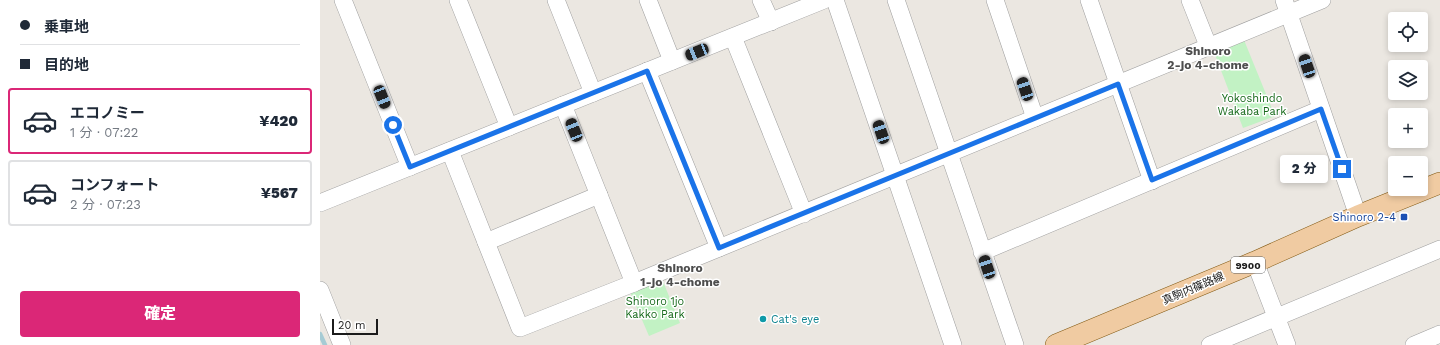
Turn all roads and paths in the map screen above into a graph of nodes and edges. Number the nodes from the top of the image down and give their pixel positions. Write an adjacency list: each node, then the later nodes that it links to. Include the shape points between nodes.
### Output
1 (343, 0): 27 (street)
2 (458, 0): 24 (street)
3 (556, 0): 20 (street)
4 (648, 0): 17 (street)
5 (761, 0): 14 (street)
6 (824, 0): 14 (street)
7 (835, 0): 28 (street)
8 (896, 0): 26 (street)
9 (995, 0): 23 (street)
10 (1089, 0): 19 (street)
11 (1190, 0): 16 (street)
12 (1322, 0): 13 (street)
13 (1287, 7): 16 (street); 22 (street)
14 (771, 22): 15 (street)
15 (733, 37): 17 (street); 33 (street)
16 (1209, 48): 19 (street)
17 (672, 61): 18 (street)
18 (647, 71): 20 (street); 36 (street)
19 (1118, 84): 23 (street); 29 (street)
20 (593, 93): 21 (street)
21 (563, 105): 24 (street); 31 (street)
22 (1321, 109): 29 (street); 34 (street)
23 (1035, 118): 26 (street)
24 (510, 126): 25 (street)
25 (450, 151): 27 (street); 35 (street)
26 (948, 154): 28 (street); 38 (street)
27 (410, 167): 32 (street)
28 (896, 176): 33 (street); 45 (street)
29 (1152, 180): 38 (street)
30 (1440, 183): 34 (main road, 真駒内篠路線 / 9900)
31 (599, 195): 35 (street); 40 (street)
32 (320, 203)
33 (804, 214): 36 (street)
34 (1358, 216): 39 (main road, 真駒内篠路線 / 9900)
35 (486, 242): 40 (street, via 520,328)
36 (719, 248): 40 (street)
37 (1440, 249): 42 (street)
38 (982, 252): 46 (street)
39 (1255, 262): 42 (street); 47 (main road, 真駒内篠路線 / 9900)
40 (634, 283)
41 (320, 290): 44 (street)
42 (1275, 318): 48 (street); 49 (street)
43 (1440, 334): 50 (street)
44 (342, 345)
45 (953, 345)
46 (1015, 345)
47 (1056, 345)
48 (1210, 345)
49 (1287, 345)
50 (1414, 345)

